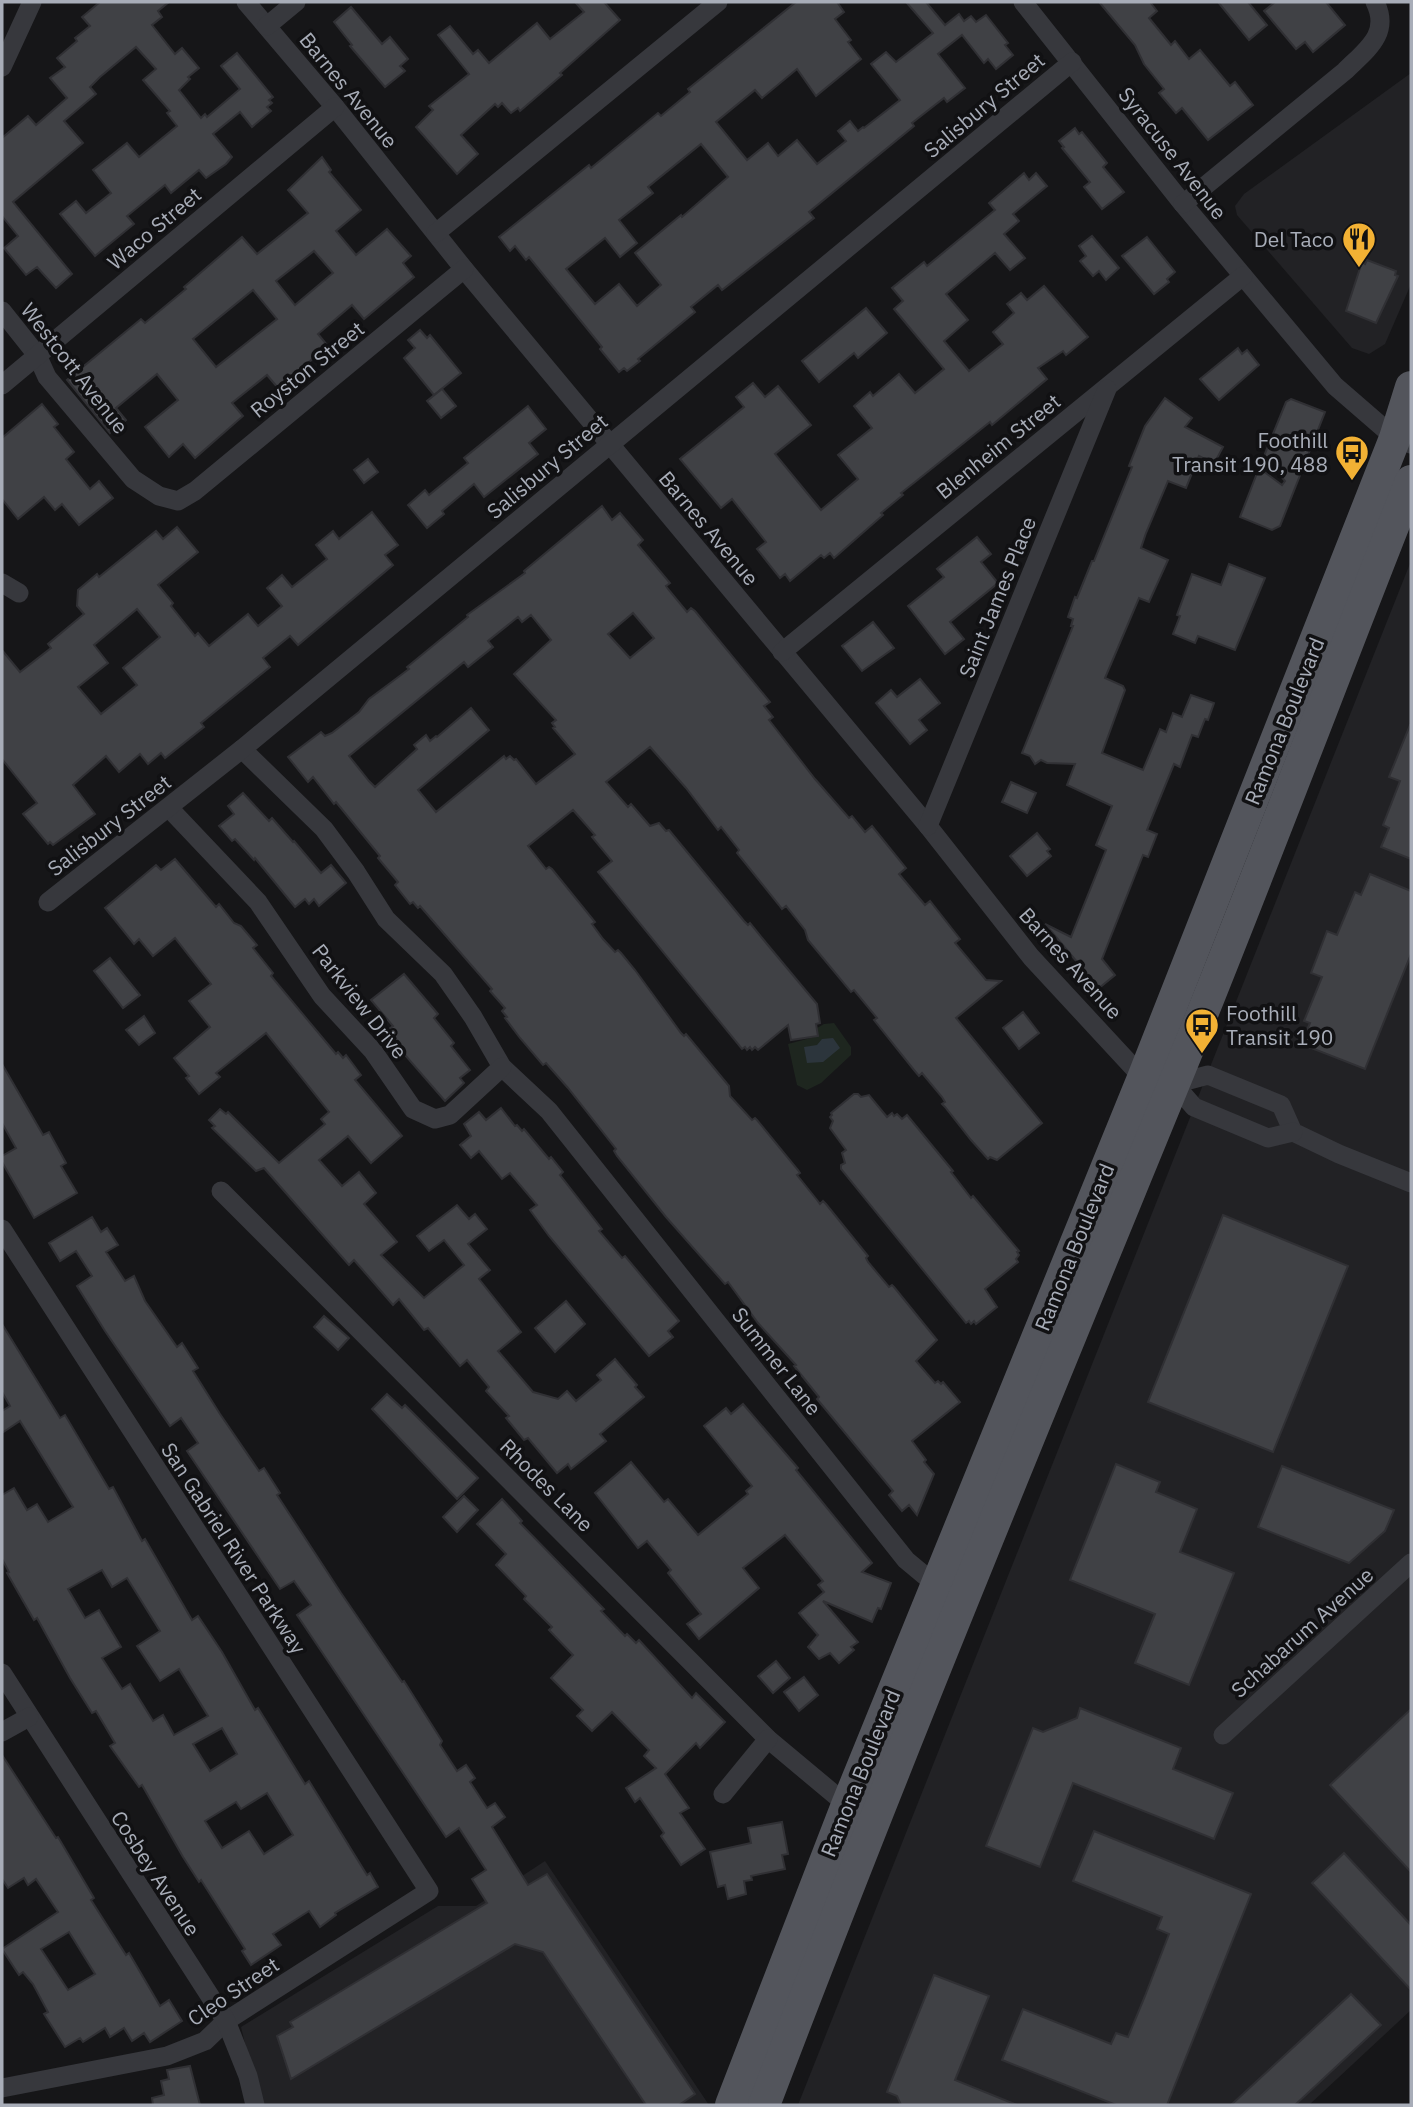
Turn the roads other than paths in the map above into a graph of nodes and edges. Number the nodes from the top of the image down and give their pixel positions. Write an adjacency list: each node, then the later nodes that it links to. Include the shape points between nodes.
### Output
1 (32, 2): 9 (street)
2 (246, 2): 7 (street, Barnes Avenue)
3 (296, 2): 7 (street)
4 (718, 2): 12 (street)
5 (1024, 2): 8 (street, Syracuse Avenue)
6 (1375, 2): 11 (street, via 1380,33 1367,50)
7 (267, 26): 10 (street, Barnes Avenue)
8 (1072, 62): 11 (street, Syracuse Avenue); 21 (street, Salisbury Street)
9 (2, 67)
10 (335, 107): 12 (street, Barnes Avenue); 16 (street, Waco Street)
11 (1184, 204): 14 (street, Syracuse Avenue)
12 (436, 233): 13 (street, Barnes Avenue)
13 (464, 269): 21 (street, Barnes Avenue); 23 (street, Royston Street)
14 (1243, 276): 18 (street, Blenheim Street); 20 (street, Syracuse Avenue, via 1335,386)
15 (2, 311): 16 (street, Westcott Avenue)
16 (37, 355): 17 (street, Waco Street); 23 (street, Westcott Avenue, via 47,377 133,480 159,496)
17 (2, 385)
18 (1108, 385): 24 (street, Blenheim Street); 27 (street, Saint James Place)
19 (1411, 387): 20 (main road, Ramona Boulevard)
20 (1403, 441): 30 (main road, Ramona Boulevard)
21 (610, 443): 24 (street, Barnes Avenue); 25 (street, Salisbury Street)
22 (1411, 481): 30 (main road, Ramona Boulevard)
23 (178, 501)
24 (782, 652): 27 (street, Barnes Avenue)
25 (242, 749): 26 (street, Salisbury Street); 29 (street, via 324,829 386,919 443,974)
26 (169, 808): 28 (street, Salisbury Street); 29 (street, Parkview Drive, via 258,902 323,996 373,1051 414,1109 435,1119 450,1115)
27 (928, 826): 30 (street, Barnes Avenue, via 1031,957)
28 (48, 902)
29 (502, 1067): 36 (street, Summer Lane, via 549,1111 906,1559)
30 (1158, 1081): 31 (street, Barnes Avenue, via 1194,1107 1268,1138); 31 (street, via 1208,1075 1281,1105); 36 (main road, Ramona Boulevard); 49 (main road, Ramona Boulevard, via 1052,1376)
31 (1293, 1132): 32 (street)
32 (1411, 1183)
33 (221, 1191): 41 (street, Rhodes Lane)
34 (2, 1229): 44 (street, San Gabriel River Parkway)
35 (1411, 1563): 40 (street, Schabarum Avenue)
36 (936, 1585): 43 (main road, Ramona Boulevard)
37 (2, 1673): 38 (street, Cosbey Avenue)
38 (29, 1717): 39 (street); 45 (street, Cosbey Avenue)
39 (2, 1732)
40 (1223, 1735)
41 (768, 1739): 42 (street); 43 (street, Rhodes Lane)
42 (723, 1794)
43 (847, 1805): 48 (main road, Ramona Boulevard)
44 (429, 1891): 45 (street, Cleo Street)
45 (226, 2021): 46 (street, Cleo Street, via 205,2041 167,2056); 47 (street, Cosbey Avenue)
46 (2, 2088)
47 (255, 2105)
48 (731, 2105)
49 (764, 2105)

